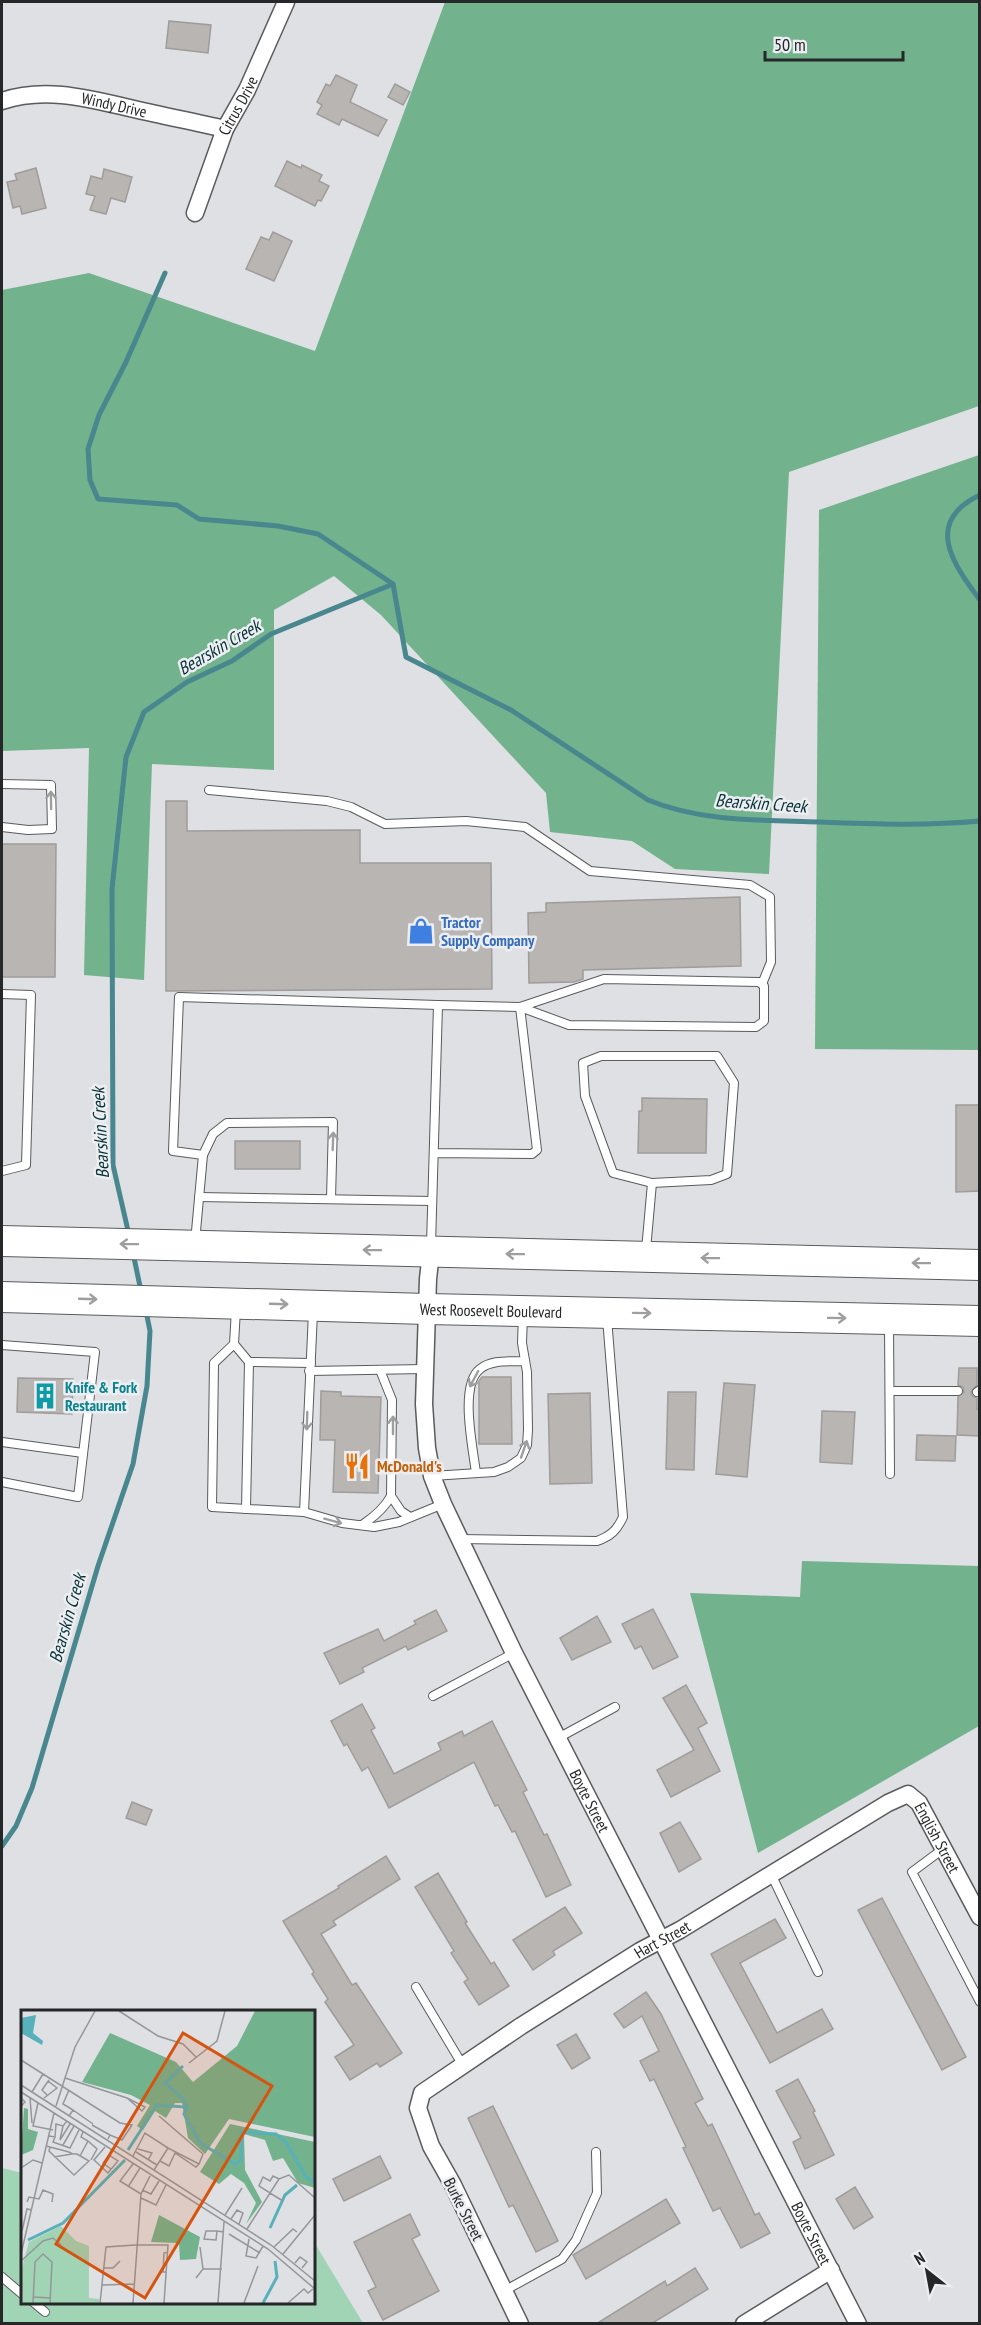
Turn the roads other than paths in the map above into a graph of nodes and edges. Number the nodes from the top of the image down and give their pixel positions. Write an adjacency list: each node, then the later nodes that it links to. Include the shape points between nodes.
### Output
1 (286, 2): 3 (street, Citrus Drive)
2 (2, 101): 3 (street, Windy Drive, via 56,94)
3 (225, 129): 4 (street, Citrus Drive)
4 (195, 213)
5 (2, 784): 7 (lane, one-way to 5, via 52,829 51,785)
6 (209, 790): 8 (lane, via 327,801 351,807 385,824 466,821 525,827 590,871 750,885 770,897 771,962)
7 (2, 827)
8 (762, 984): 11 (lane, via 604,979); 11 (lane, via 764,1021 756,1027 569,1026)
9 (2, 994): 14 (lane, via 31,995 26,1165)
10 (438, 1005): 11 (lane); 12 (lane); 13 (lane, via 179,997 173,1151)
11 (520, 1007): 12 (lane, via 537,1150 532,1154)
12 (434, 1153): 18 (lane)
13 (203, 1155): 16 (lane); 17 (lane, one-way to 13, via 333,1122 227,1123 213,1134)
14 (2, 1171)
15 (652, 1183): 15 (lane, via 711,1180 727,1174 734,1083 717,1056 601,1056 583,1063 585,1096 613,1173); 22 (lane)
16 (199, 1197): 17 (lane); 20 (lane)
17 (331, 1199): 18 (lane)
18 (432, 1201): 21 (lane)
19 (6, 1241): 20 (highway, one-way to 19)
20 (191, 1246): 21 (highway, one-way to 20)
21 (431, 1252): 22 (highway, one-way to 21); 27 (street, Boyte Street)
22 (646, 1257): 23 (highway, one-way to 22)
23 (980, 1265)
24 (15, 1297): 25 (highway, West Roosevelt Boulevard, one-way to 25)
25 (229, 1302): 26 (highway, West Roosevelt Boulevard, one-way to 26); 32 (lane)
26 (314, 1305): 27 (highway, West Roosevelt Boulevard); 36 (lane)
27 (427, 1310): 28 (highway, West Roosevelt Boulevard); 37 (street, Boyte Street)
28 (523, 1311): 29 (highway, West Roosevelt Boulevard); 35 (lane)
29 (607, 1312): 30 (highway, West Roosevelt Boulevard, one-way to 30); 53 (lane, via 623,1517 617,1529 597,1541)
30 (889, 1319): 31 (highway, West Roosevelt Boulevard); 39 (lane)
31 (980, 1321)
32 (234, 1344): 34 (lane); 49 (lane, via 214,1363 212,1507)
33 (2, 1345): 42 (lane, via 95,1352)
34 (249, 1362): 36 (lane); 49 (lane)
35 (525, 1362): 43 (lane, one-way to 35, via 494,1472 521,1458 528,1430); 43 (lane, one-way to 43, via 494,1362 474,1375 469,1402)
36 (310, 1367): 38 (lane); 50 (lane, one-way to 50)
37 (424, 1369): 38 (lane); 45 (street, Boyte Street)
38 (380, 1370): 47 (lane, one-way to 38, via 392,1400)
39 (890, 1391): 40 (lane); 44 (lane)
40 (958, 1391)
41 (2, 1442): 42 (lane)
42 (82, 1453): 46 (lane, via 78,1497)
43 (476, 1473): 45 (lane)
44 (890, 1474)
45 (432, 1476): 48 (street, Boyte Street)
46 (2, 1482)
47 (391, 1496): 51 (lane); 52 (lane)
48 (443, 1504): 51 (lane); 53 (street, Boyte Street)
49 (246, 1509): 50 (lane)
50 (304, 1512): 52 (lane, one-way to 52)
51 (410, 1517): 52 (lane, via 386,1526)
52 (363, 1525)
53 (459, 1539): 54 (street, Boyte Street)
54 (514, 1653): 55 (lane); 57 (street, Boyte Street)
55 (433, 1696)
56 (615, 1707): 57 (lane)
57 (558, 1738): 62 (street, Boyte Street)
58 (908, 1794): 59 (street, English Street, via 919,1803); 60 (street, Hart Street)
59 (944, 1849): 61 (street, English Street); 65 (lane, via 912,1872)
60 (771, 1873): 62 (street, Hart Street); 63 (lane)
61 (980, 1917)
62 (661, 1939): 66 (street, Hart Street); 69 (street, Boyte Street)
63 (818, 1972)
64 (417, 1987): 66 (lane)
65 (980, 2002)
66 (462, 2064): 67 (street, Hart Street)
67 (422, 2093): 71 (street, Burke Street, via 418,2108 431,2146)
68 (596, 2152): 71 (lane, via 597,2193 576,2240 561,2259)
69 (831, 2270): 76 (street); 77 (street, Boyte Street)
70 (2, 2277): 72 (lane)
71 (504, 2291): 75 (street, Burke Street)
72 (21, 2293)
73 (35, 2304): 74 (lane)
74 (45, 2312)
75 (520, 2324)
76 (744, 2324)
77 (858, 2324)

